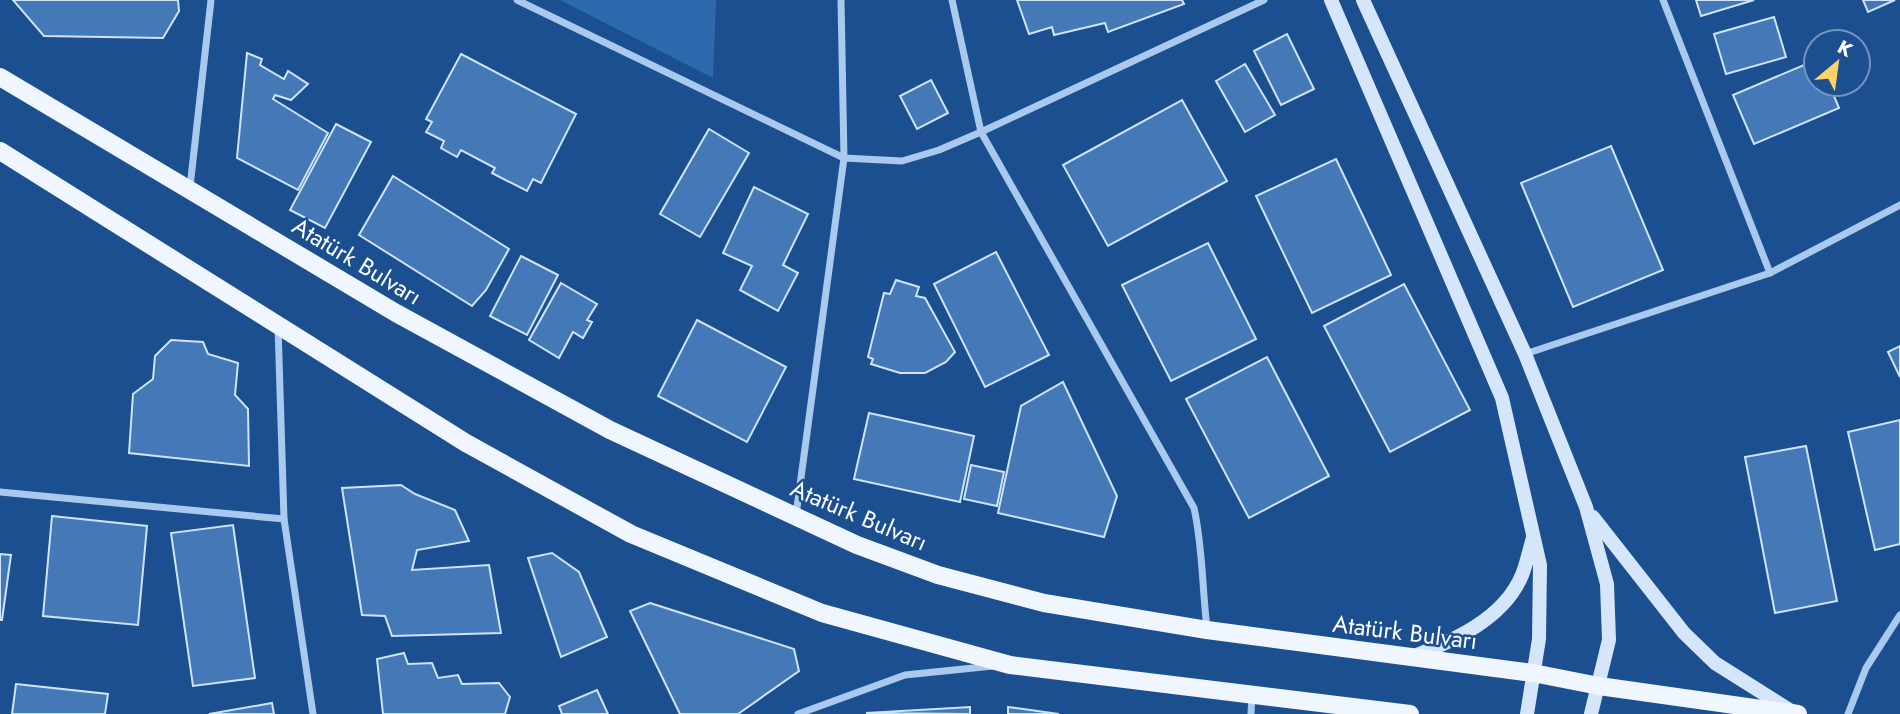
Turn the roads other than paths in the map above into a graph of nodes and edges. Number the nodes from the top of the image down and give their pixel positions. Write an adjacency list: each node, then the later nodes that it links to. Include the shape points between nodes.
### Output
1 (211, 0): 13 (street)
2 (517, 0): 12 (street)
3 (841, 0): 12 (street)
4 (952, 0): 10 (street)
5 (1264, 0): 10 (street)
6 (1331, 0): 22 (main road, via 1502,398)
7 (1363, 0): 17 (main road)
8 (1662, 0): 15 (street)
9 (0, 77): 13 (main road, Atatürk Bulvarı)
10 (981, 132): 12 (street, via 902,161); 24 (street, via 1194,508 1202,546)
11 (0, 151): 16 (main road)
12 (844, 158): 20 (street)
13 (189, 189): 20 (main road, Atatürk Bulvarı, via 396,313 610,430)
14 (1900, 205): 15 (street)
15 (1770, 273): 17 (street)
16 (278, 325): 21 (street); 26 (main road, via 466,443 631,534 822,613)
17 (1525, 354): 19 (main road)
18 (0, 492): 21 (street)
19 (1586, 507): 28 (main road, via 1607,584 1609,640); 37 (main road, via 1684,633 1715,663)
20 (796, 515): 24 (main road, Atatürk Bulvarı, via 858,545 938,575 1044,603)
21 (285, 519): 31 (street)
22 (1533, 537): 25 (main road, via 1521,577 1502,602 1458,639); 27 (main road, via 1540,565 1541,615)
23 (1900, 615): 38 (street, via 1866,668)
24 (1207, 630): 25 (main road, Atatürk Bulvarı)
25 (1410, 658): 27 (main road, Atatürk Bulvarı)
26 (1010, 665): 29 (main road); 32 (street, via 905,675)
27 (1533, 673): 28 (main road, Atatürk Bulvarı); 35 (main road)
28 (1599, 686): 36 (main road); 37 (main road, Atatürk Bulvarı)
29 (1252, 695): 30 (main road); 33 (street)
30 (1384, 712): 34 (main road)
31 (313, 714)
32 (798, 714)
33 (1251, 714)
34 (1410, 714)
35 (1527, 714)
36 (1591, 714)
37 (1797, 714)
38 (1848, 714)

